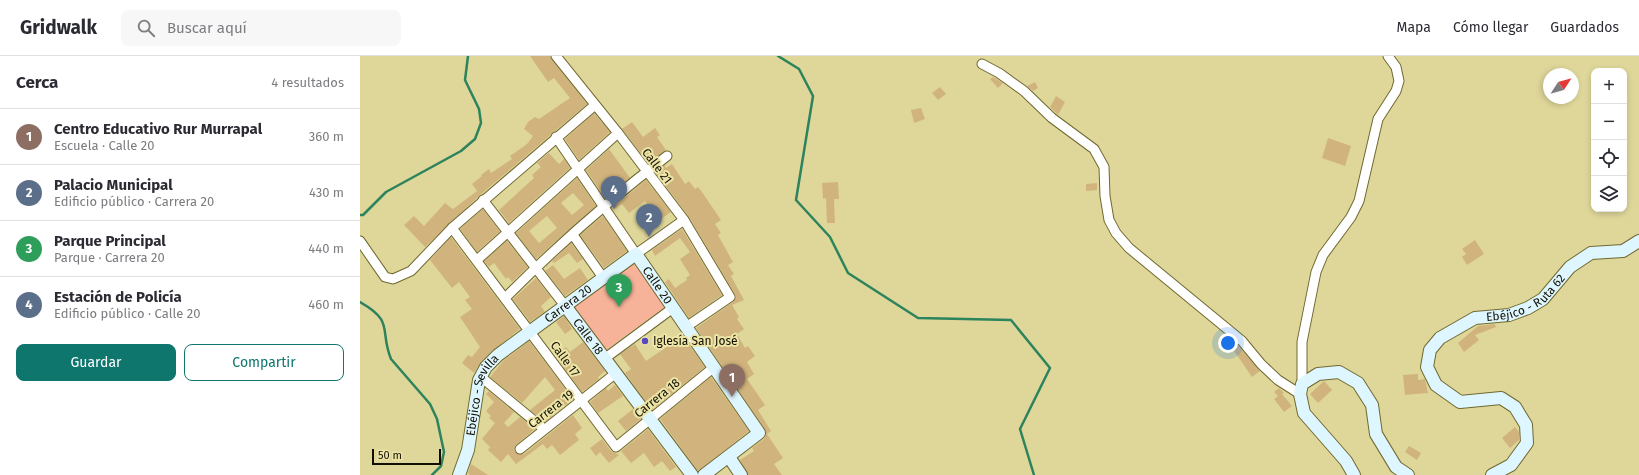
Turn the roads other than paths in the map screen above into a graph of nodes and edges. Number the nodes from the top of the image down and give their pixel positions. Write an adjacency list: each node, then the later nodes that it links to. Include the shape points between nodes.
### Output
1 (556, 56): 4 (street, Calle 21)
2 (1388, 56): 31 (street, via 1396,67 1399,81 1378,119 1359,201 1323,255 1316,272 1302,342)
3 (982, 64): 31 (street, via 1024,91 1052,118 1094,148 1104,167 1104,196 1109,220 1129,248 1242,341 1278,380)
4 (595, 105): 5 (street, Calle 21); 6 (street)
5 (618, 132): 8 (street); 9 (street, Calle 21)
6 (556, 137): 8 (street, Calle 20); 10 (street)
7 (667, 156): 9 (street)
8 (578, 169): 11 (street, Calle 20); 14 (street)
9 (646, 172): 11 (street); 12 (street, Calle 21)
10 (483, 200): 13 (street); 14 (street, Calle 18)
11 (604, 208): 15 (street); 18 (street, Calle 20)
12 (684, 220): 18 (street, Carrera 20); 25 (street, Calle 21, via 730,296)
13 (452, 228): 16 (street, via 411,271 393,278 385,277); 19 (street, Calle 17)
14 (508, 231): 19 (street); 20 (street, Calle 18)
15 (573, 235): 20 (street); 21 (street)
16 (360, 241)
17 (1639, 241): 44 (street, Ebéjico - Ruta 62, via 1623,251 1590,253 1570,267 1543,299 1509,315 1475,318 1440,338 1430,350 1426,367 1436,385 1460,402 1501,398 1515,407 1526,425 1526,443 1511,464)
18 (636, 254): 21 (street, Carrera 20); 24 (street, Calle 20)
19 (477, 260): 22 (street, Calle 17)
20 (536, 267): 22 (street); 23 (street, Calle 18)
21 (604, 278): 23 (street, Carrera 20)
22 (505, 298): 26 (street, Calle 17)
23 (566, 307): 26 (street, Carrera 20); 27 (street, Calle 18)
24 (673, 308): 25 (street, Calle 20); 27 (street)
25 (686, 327): 28 (street, Calle 20)
26 (530, 331): 30 (street, Ebéjico - Sevilla, via 498,355 486,367); 32 (street, Calle 17)
27 (604, 358): 29 (street, Calle 18)
28 (713, 368): 33 (street, Carrera 18); 37 (street, Calle 20, via 759,434)
29 (616, 373): 32 (street, Carrera 19); 33 (street, Calle 18)
30 (481, 377): 34 (street); 38 (street, Ebéjico - Sevilla, via 468,450)
31 (1301, 389): 42 (street, via 1304,413 1346,461); 43 (street, via 1318,374 1339,372 1358,383 1372,405 1376,434 1396,467)
32 (580, 401): 34 (street, Carrera 19); 35 (street, Calle 17)
33 (650, 419): 35 (street, Carrera 18); 39 (street, Calle 18)
34 (544, 429): 36 (street, Carrera 19)
35 (616, 447)
36 (520, 449)
37 (729, 457): 40 (street); 41 (street)
38 (459, 475)
39 (692, 475)
40 (704, 475)
41 (741, 475)
42 (1354, 475)
43 (1408, 475)
44 (1492, 475)

